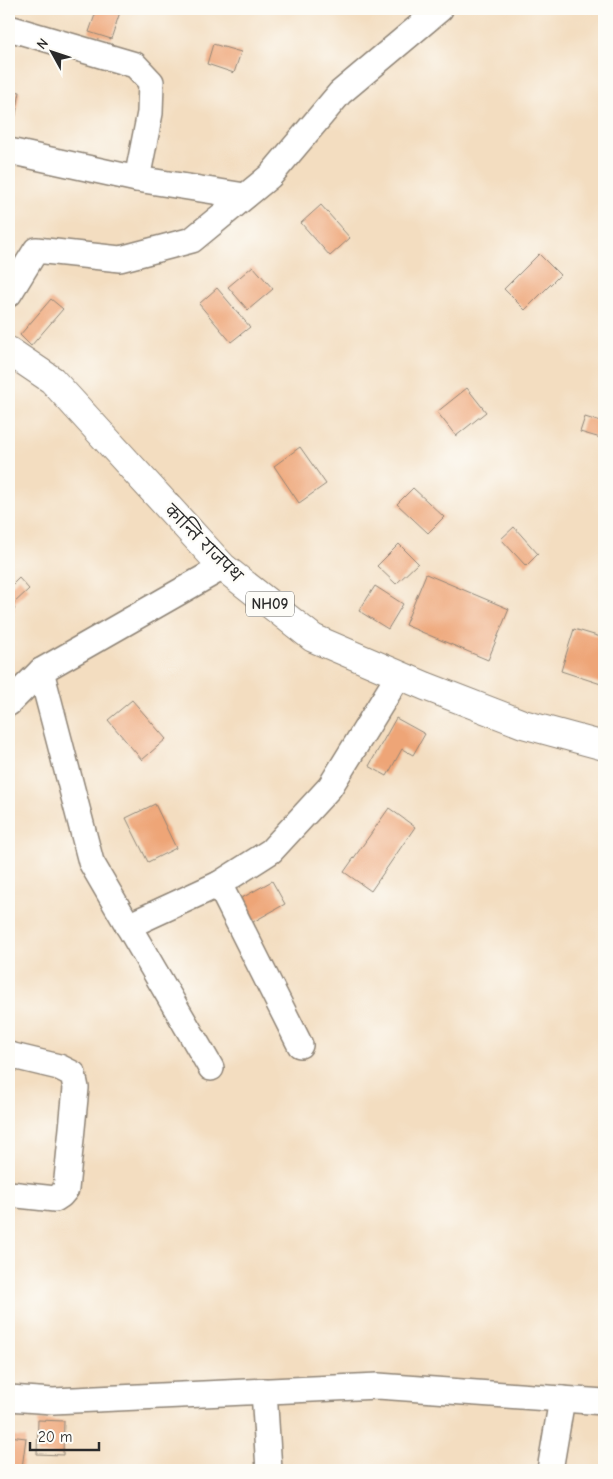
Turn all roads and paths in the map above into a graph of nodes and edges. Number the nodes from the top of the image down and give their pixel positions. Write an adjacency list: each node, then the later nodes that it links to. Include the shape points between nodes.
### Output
1 (440, 9): 5 (street, via 340,93 270,176)
2 (9, 28): 4 (street, via 135,65 150,82 150,113)
3 (9, 151): 4 (street)
4 (137, 179): 5 (street)
5 (245, 196): 6 (street, via 192,240 120,259 36,250)
6 (9, 294)
7 (9, 350): 8 (main road, कान्ति राजपथ / NH09, via 52,380)
8 (223, 567): 9 (street); 10 (main road, कान्ति राजपथ / NH09, via 313,638)
9 (41, 671): 11 (street); 14 (street, via 91,862)
10 (399, 675): 12 (main road, कान्ति राजपथ / NH09, via 523,724); 13 (street, via 330,787 271,851)
11 (9, 702)
12 (604, 746)
13 (219, 884): 14 (street); 15 (street)
14 (128, 926): 17 (street)
15 (300, 1045)
16 (9, 1055): 18 (street, via 73,1074 76,1088 66,1188 55,1198)
17 (211, 1068)
18 (9, 1194)
19 (264, 1391): 20 (street, via 53,1401); 21 (street, via 378,1386); 23 (street)
20 (9, 1398)
21 (562, 1399): 22 (street); 24 (street)
22 (604, 1402)
23 (269, 1470)
24 (550, 1470)

